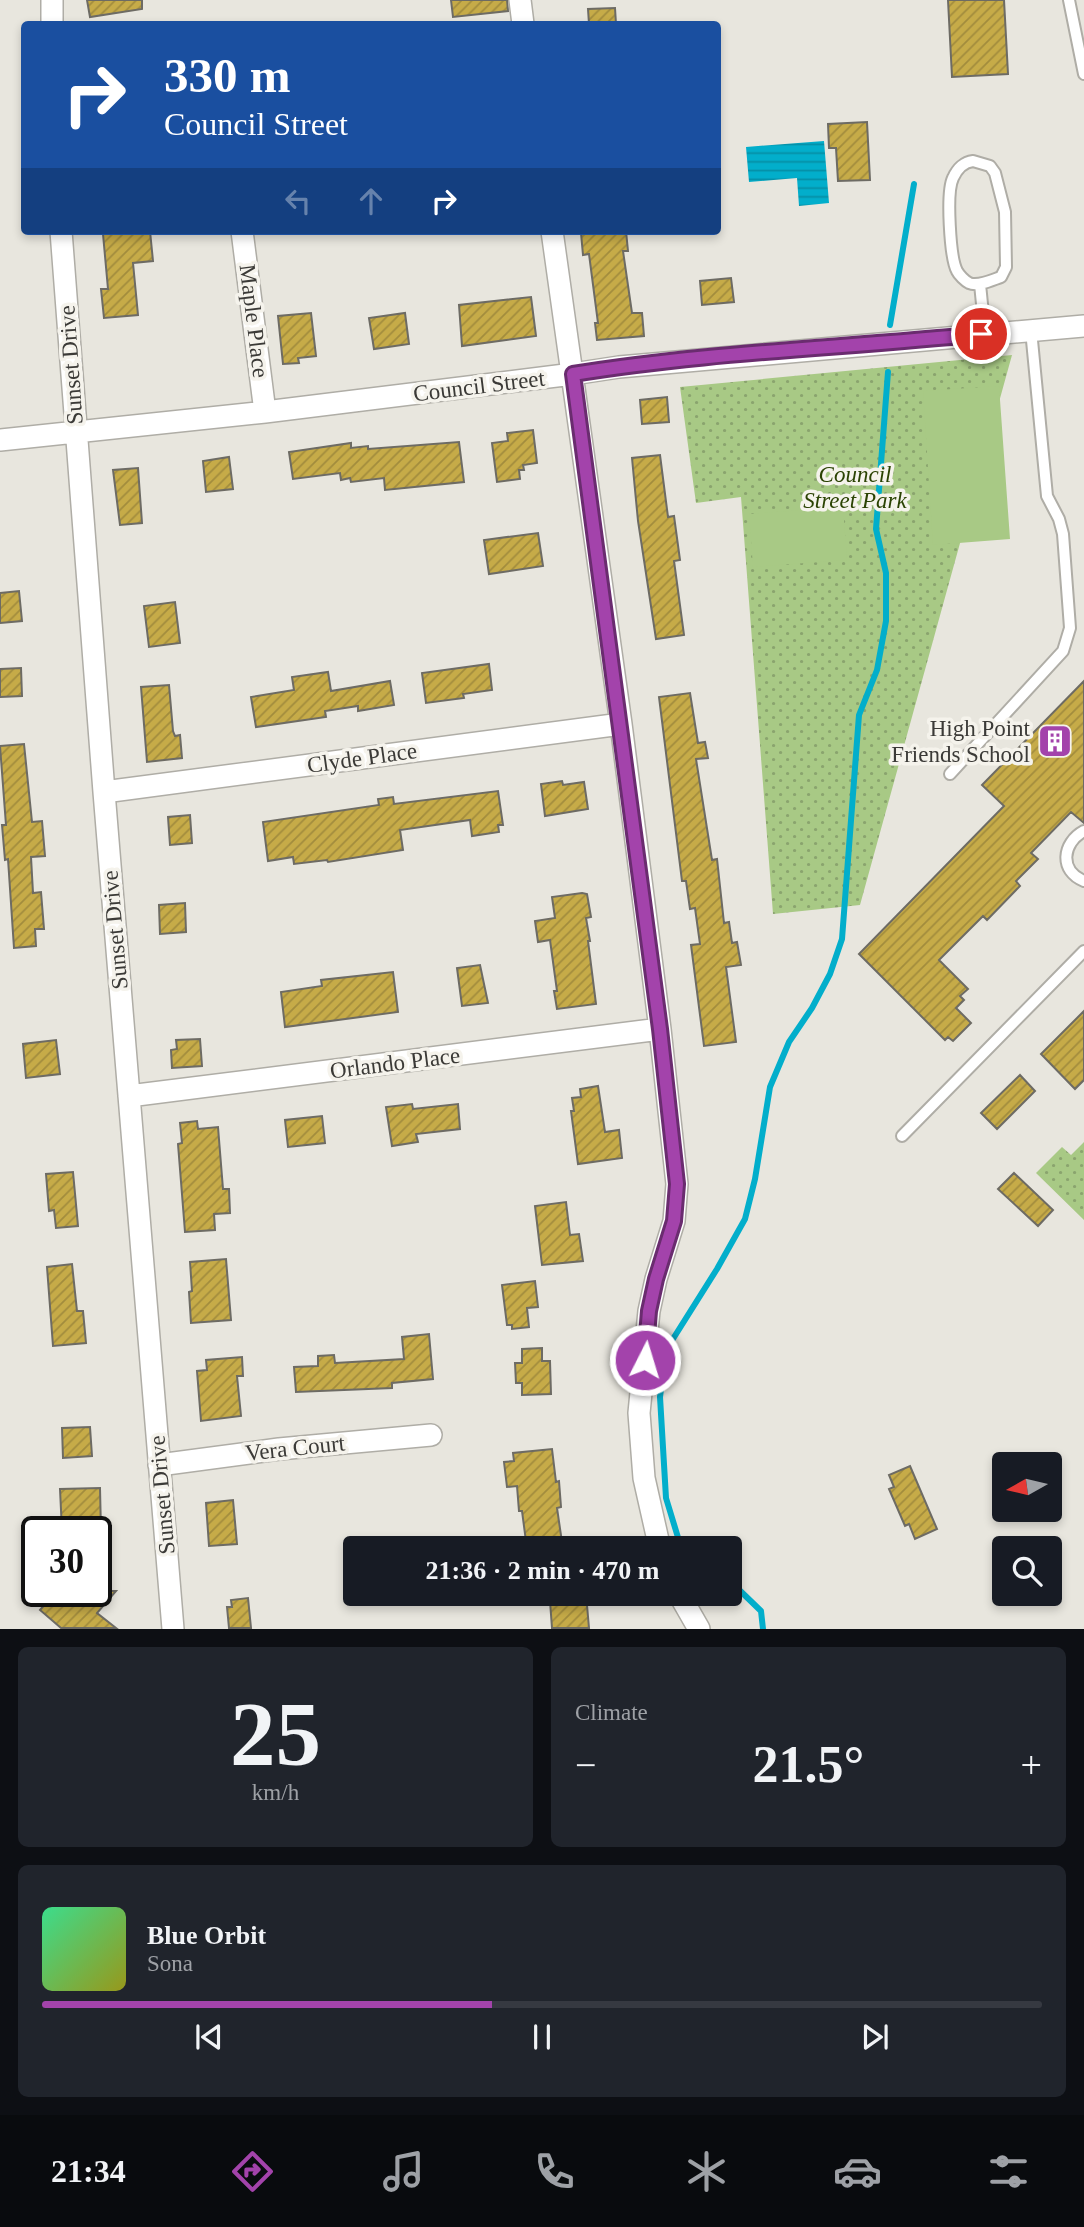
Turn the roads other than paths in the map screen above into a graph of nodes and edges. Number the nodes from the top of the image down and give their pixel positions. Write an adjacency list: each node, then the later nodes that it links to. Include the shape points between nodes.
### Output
1 (52, 0): 4 (street)
2 (520, 0): 5 (street)
3 (1069, 0): 6 (lane)
4 (52, 21)
5 (523, 21)
6 (1084, 74)
7 (61, 235): 16 (street, Sunset Drive)
8 (243, 235): 15 (street, Maple Place)
9 (553, 235): 14 (street)
10 (980, 284): 10 (lane, via 1001,277 1006,267 1005,212 995,173 990,166 973,161 958,169 951,180 949,201 958,274 970,284); 13 (lane)
11 (1084, 326): 12 (street, Council Street)
12 (1031, 330): 13 (street, Council Street); 19 (lane, via 1047,496 1063,534 1070,628 1063,651)
13 (985, 334): 14 (street, Council Street, via 716,356)
14 (573, 374): 15 (street, Council Street); 18 (street)
15 (265, 412): 16 (street, Council Street)
16 (75, 432): 17 (street, Council Street); 20 (street, Sunset Drive)
17 (0, 440)
18 (621, 724): 20 (street, Clyde Place); 24 (street)
19 (950, 774)
20 (104, 792): 25 (street, Sunset Drive)
21 (1084, 831): 22 (lane, via 1070,842 1066,858 1073,874)
22 (1084, 881)
23 (1084, 951): 26 (lane)
24 (660, 1029): 25 (street, Orlando Place); 29 (street, via 677,1184 674,1221 649,1311 639,1413 644,1478)
25 (129, 1096): 28 (street, Sunset Drive)
26 (902, 1136)
27 (431, 1435): 28 (street, Vera Court)
28 (159, 1465): 31 (street, Sunset Drive)
29 (657, 1536)
30 (686, 1606): 32 (street)
31 (173, 1629)
32 (699, 1629)

